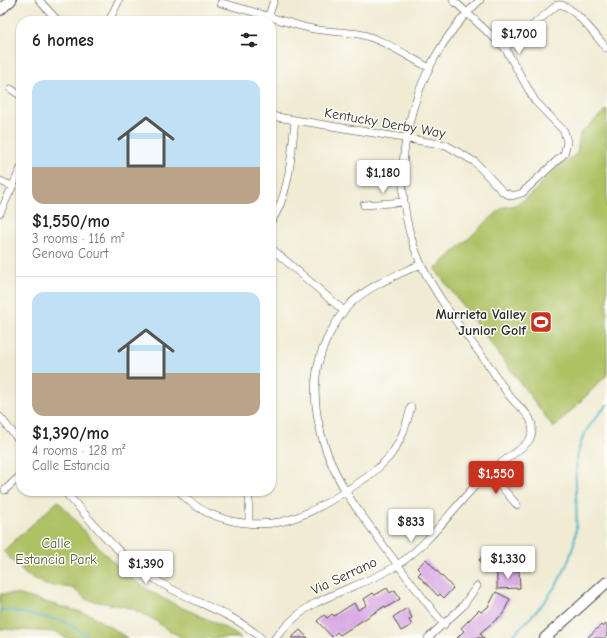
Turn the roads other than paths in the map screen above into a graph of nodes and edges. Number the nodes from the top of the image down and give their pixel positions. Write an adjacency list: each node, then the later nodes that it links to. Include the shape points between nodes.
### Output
1 (11, 0): 8 (street)
2 (39, 0): 11 (street)
3 (119, 0): 12 (street)
4 (274, 0): 10 (street)
5 (453, 0): 9 (street)
6 (480, 0): 9 (street)
7 (221, 3): 10 (street)
8 (0, 10)
9 (466, 12): 15 (street); 17 (street)
10 (269, 15): 13 (street)
11 (53, 16)
12 (111, 16)
13 (272, 16)
14 (276, 17): 17 (street, via 324,31 360,34 382,42)
15 (505, 48): 16 (street, via 561,4 576,14); 22 (street, Kentucky Derby Way, via 535,101 564,131 567,142 564,154 522,193 512,196 503,192 475,162 446,145)
16 (606, 48)
17 (428, 67): 22 (street)
18 (11, 89): 19 (street)
19 (16, 92)
20 (276, 117): 21 (street, Kentucky Derby Way)
21 (295, 121): 22 (street, Kentucky Derby Way); 29 (street, via 285,189)
22 (405, 138): 26 (street)
23 (16, 178): 25 (street)
24 (0, 181): 25 (street)
25 (12, 186): 28 (street)
26 (404, 202): 27 (street); 31 (street)
27 (364, 205)
28 (0, 213)
29 (276, 214)
30 (276, 252): 32 (street)
31 (421, 264): 32 (street, via 373,287); 36 (street, Via Serrano, via 450,312 509,396 530,419 533,430 530,441)
32 (344, 311): 39 (street, via 332,328 319,358 316,400 318,421 326,449)
33 (411, 407): 39 (street, via 401,440 388,458 375,472)
34 (0, 417): 35 (street)
35 (16, 437)
36 (489, 472): 43 (street); 45 (street, Via Serrano, via 421,547)
37 (16, 480): 38 (street)
38 (5, 490)
39 (346, 491): 44 (street, via 300,515 280,522); 45 (street)
40 (68, 496): 49 (street, via 109,541 139,569 176,592 239,621)
41 (183, 496): 44 (street, via 222,518)
42 (249, 496): 44 (street)
43 (517, 505)
44 (249, 523)
45 (397, 565): 48 (street); 50 (street, Via Serrano, via 314,604)
46 (607, 582): 52 (street)
47 (477, 586): 48 (street)
48 (444, 625): 51 (street)
49 (261, 638)
50 (275, 638)
51 (428, 638)
52 (545, 638)

